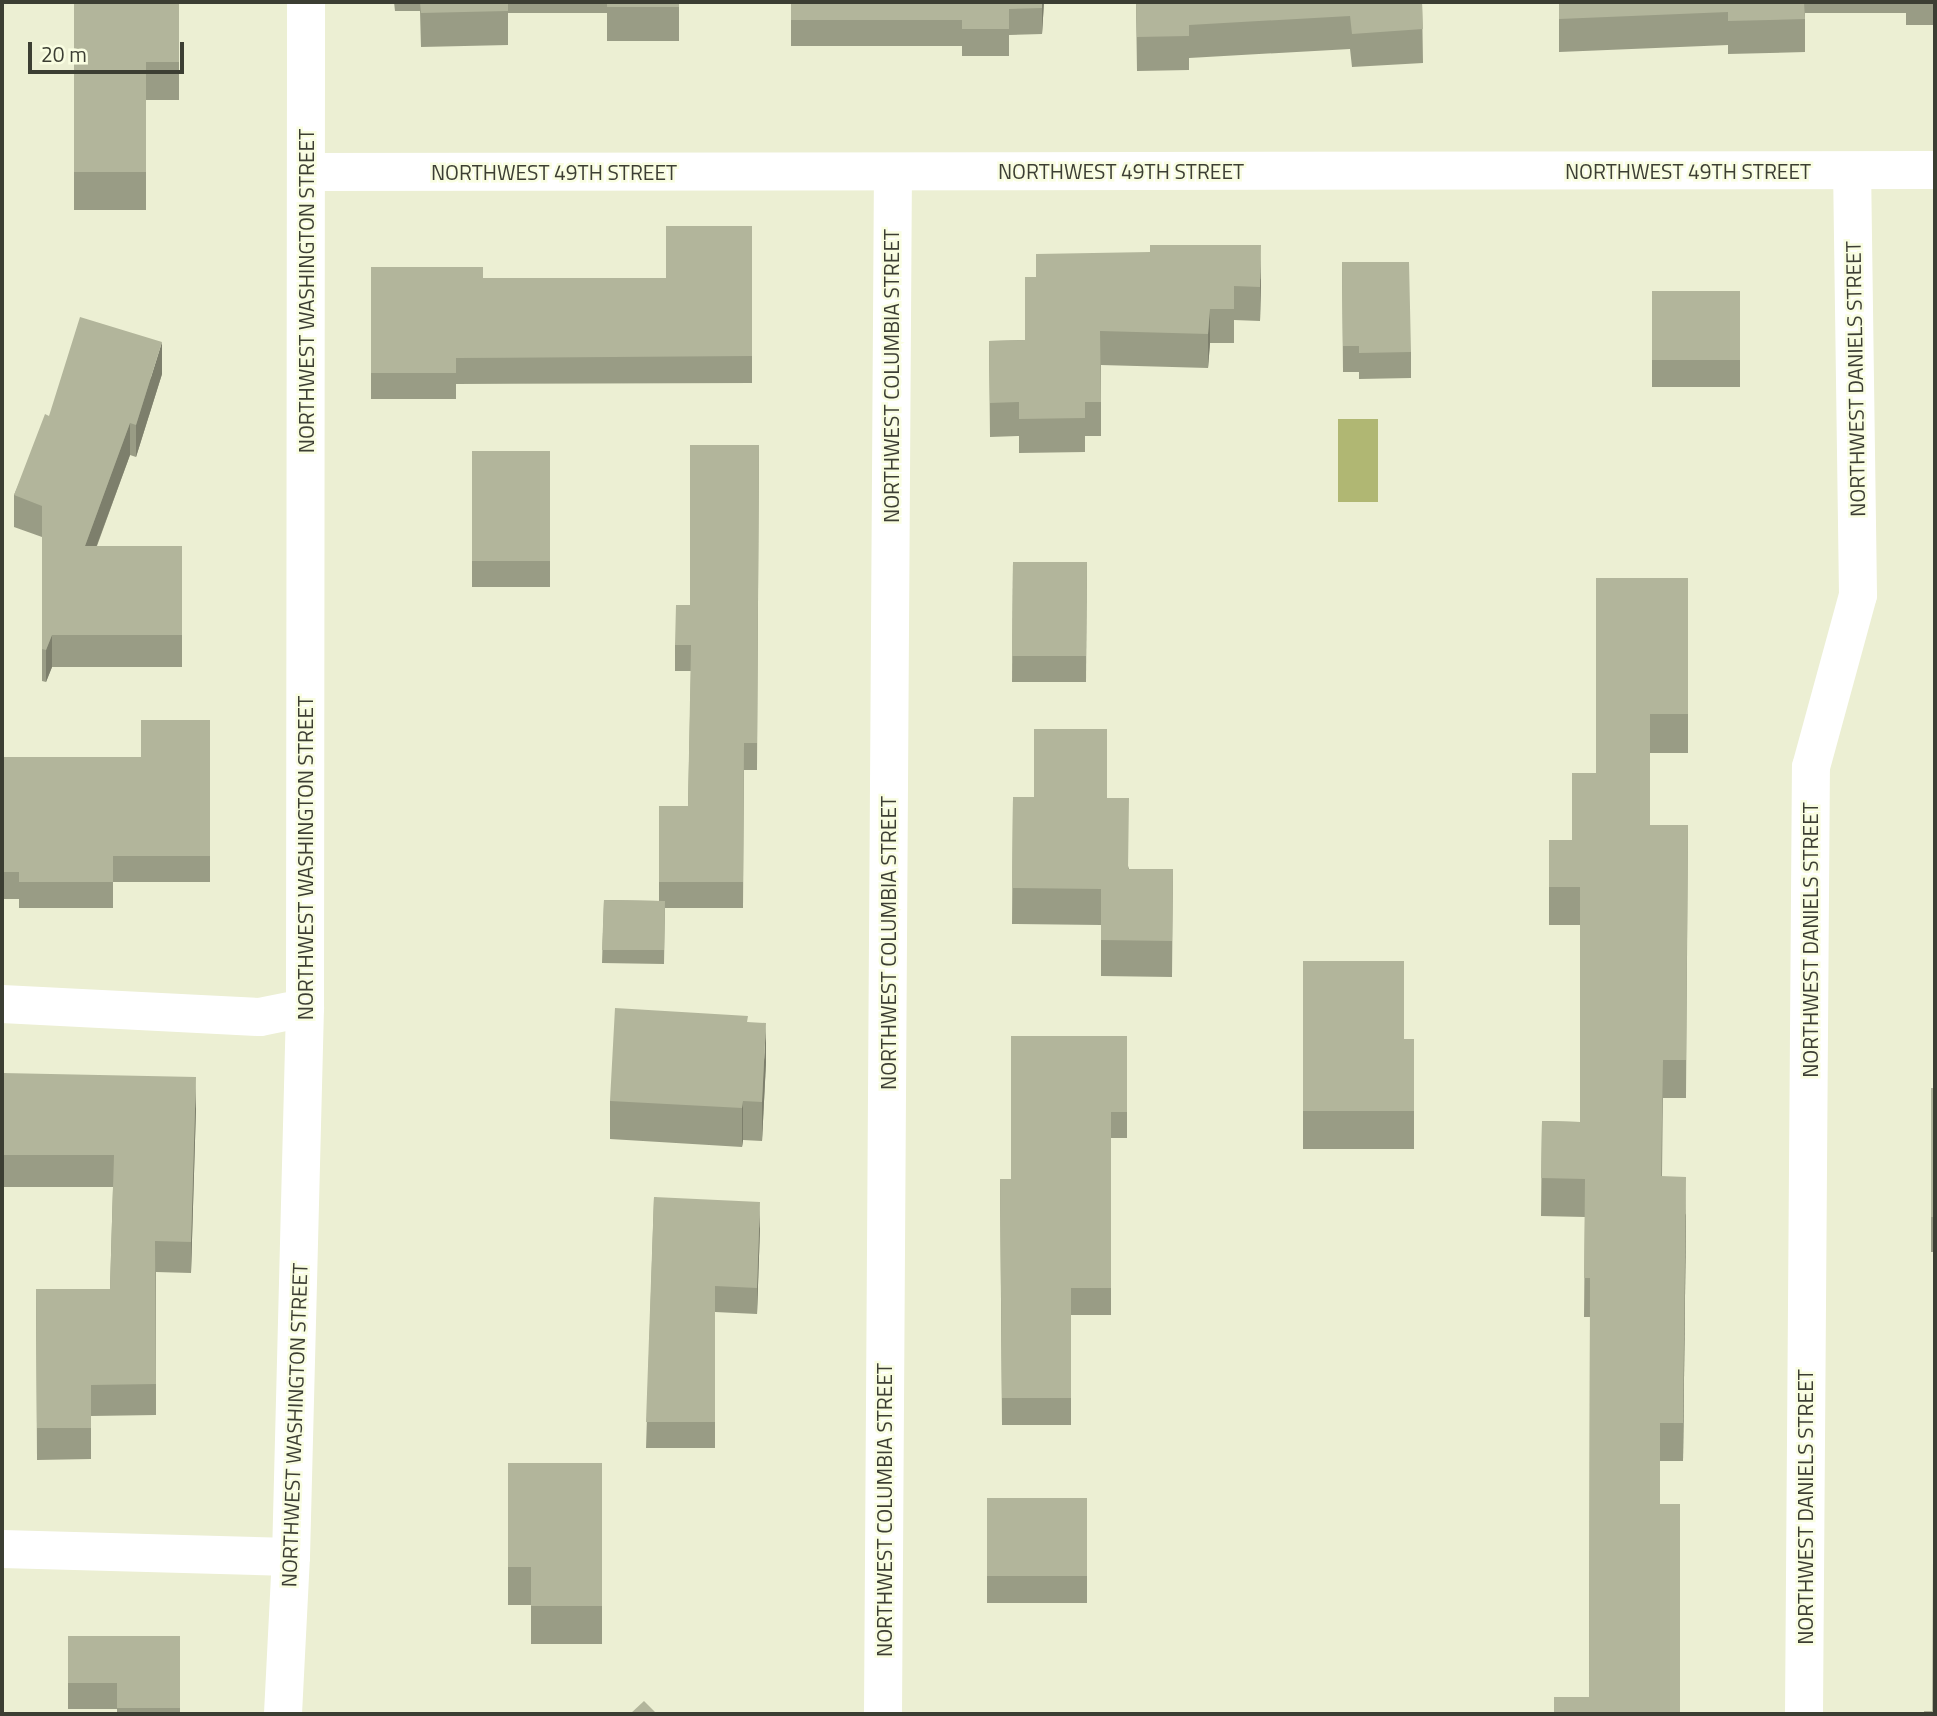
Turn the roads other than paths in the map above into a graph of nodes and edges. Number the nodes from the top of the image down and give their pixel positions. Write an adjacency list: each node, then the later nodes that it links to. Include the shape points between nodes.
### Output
1 (306, 2): 4 (street, NORTHWEST WASHINGTON STREET)
2 (1935, 170): 3 (street, NORTHWEST 49TH STREET)
3 (1852, 171): 5 (street, NORTHWEST 49TH STREET); 12 (street, NORTHWEST DANIELS STREET, via 1858,595 1811,767)
4 (306, 172): 5 (street, NORTHWEST 49TH STREET); 7 (street, NORTHWEST WASHINGTON STREET)
5 (893, 172): 11 (street, NORTHWEST COLUMBIA STREET)
6 (2, 1004): 7 (street, via 260,1017)
7 (305, 1008): 9 (street, NORTHWEST WASHINGTON STREET)
8 (2, 1549): 9 (street)
9 (291, 1557): 10 (street, NORTHWEST WASHINGTON STREET)
10 (283, 1714)
11 (883, 1714)
12 (1804, 1714)

